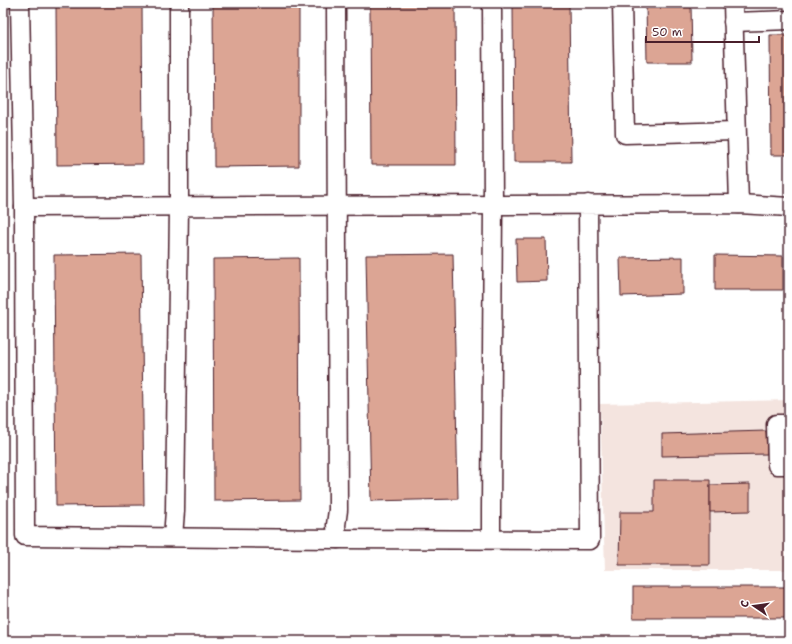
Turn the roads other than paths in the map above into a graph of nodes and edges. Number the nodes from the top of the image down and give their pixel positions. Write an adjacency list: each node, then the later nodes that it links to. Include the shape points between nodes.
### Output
1 (20, 3): 16 (lane)
2 (179, 3): 13 (lane)
3 (336, 3): 14 (lane)
4 (492, 3): 12 (lane)
5 (622, 3): 9 (lane, via 625,134)
6 (733, 3): 8 (lane)
7 (789, 20): 8 (lane)
8 (733, 22): 9 (lane)
9 (736, 131): 11 (lane)
10 (588, 204): 11 (lane); 12 (lane); 21 (lane, via 590,540)
11 (739, 204): 15 (lane)
12 (493, 205): 14 (lane); 21 (lane)
13 (179, 206): 14 (lane); 16 (lane); 19 (lane)
14 (337, 206): 20 (lane)
15 (789, 206)
16 (24, 207): 19 (lane, via 25,536)
17 (789, 424): 18 (lane, via 776,424 777,465)
18 (789, 465)
19 (173, 537): 20 (lane)
20 (338, 539): 21 (lane)
21 (492, 539)

